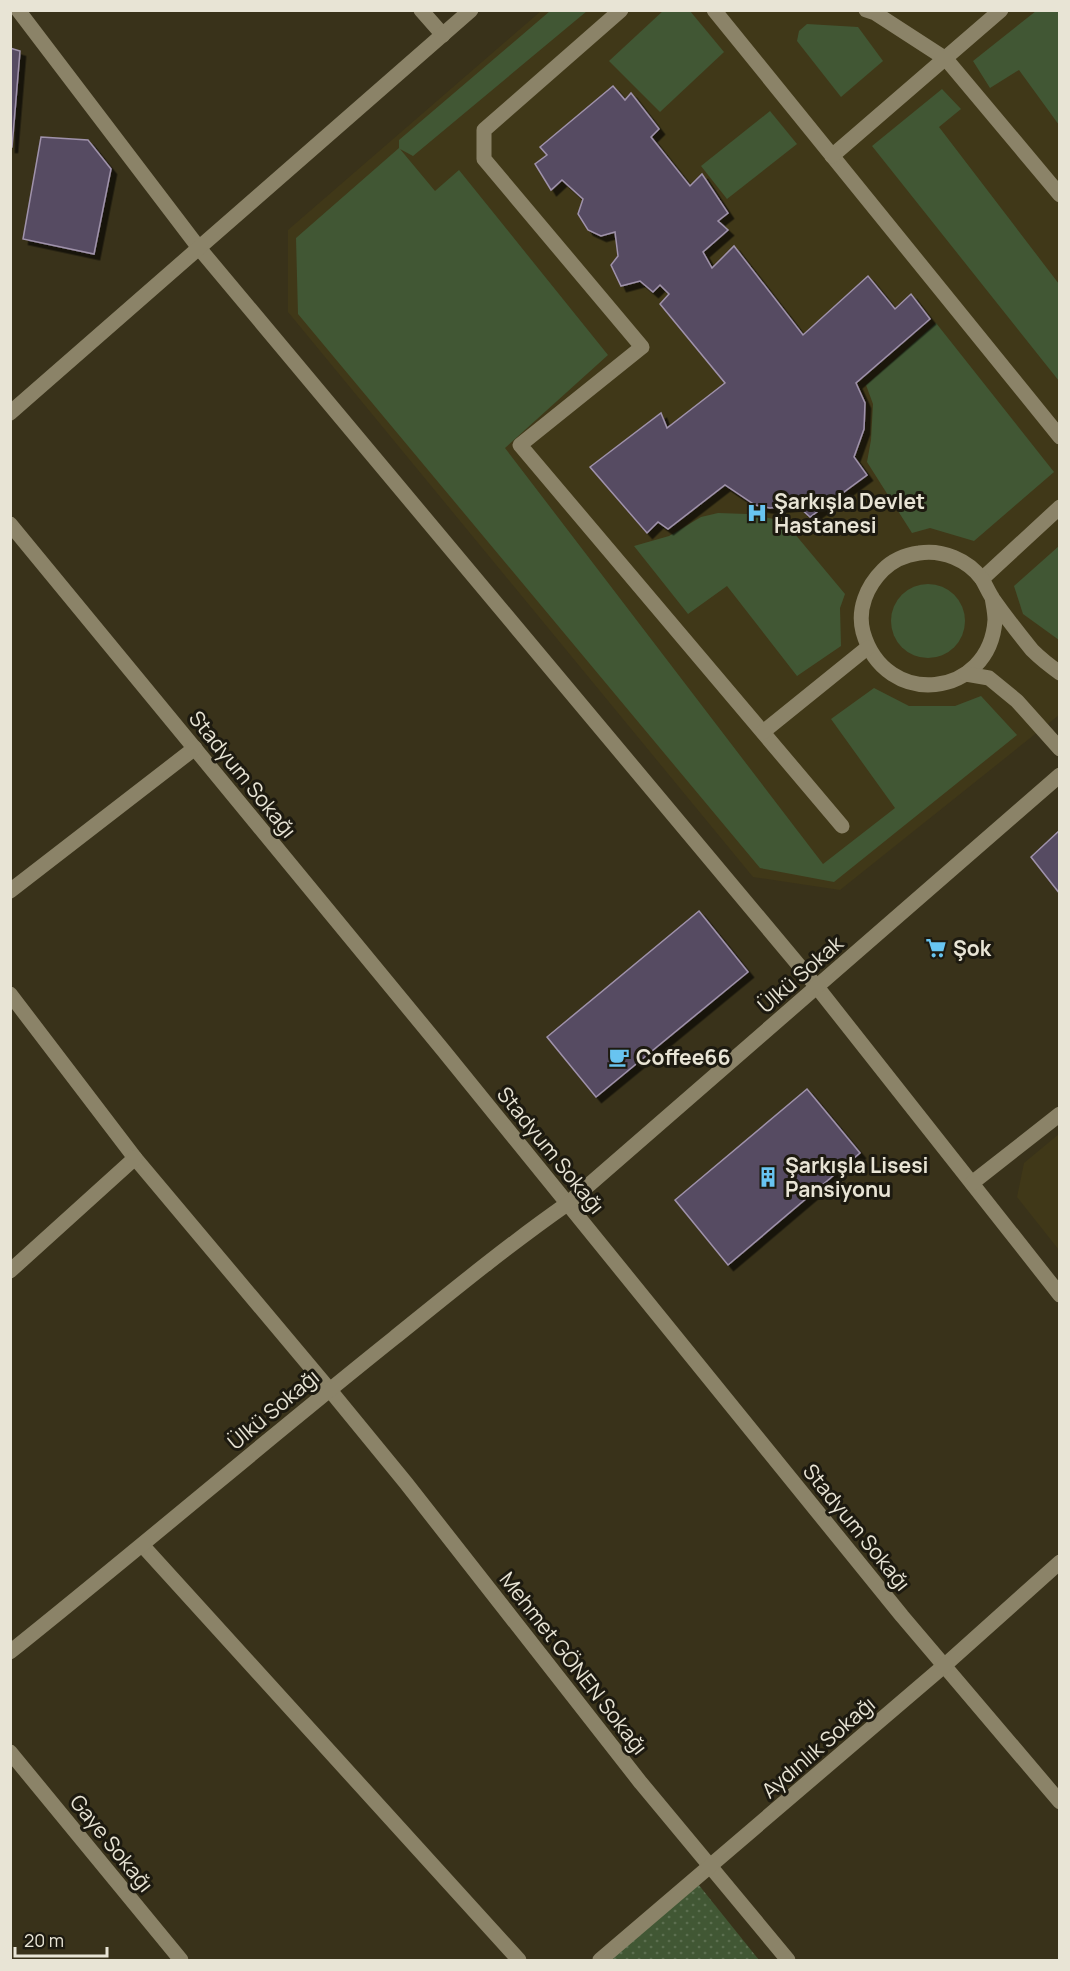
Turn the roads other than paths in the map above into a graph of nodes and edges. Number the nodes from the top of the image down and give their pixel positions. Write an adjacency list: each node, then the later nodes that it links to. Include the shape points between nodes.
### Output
1 (18, 10): 12 (street)
2 (421, 10): 8 (street)
3 (471, 10): 8 (street)
4 (621, 10): 22 (street, via 484,130 484,159 642,347 520,445)
5 (714, 10): 10 (street)
6 (866, 10): 9 (street)
7 (1001, 10): 9 (street)
8 (443, 35): 12 (street)
9 (946, 59): 10 (street); 11 (street)
10 (832, 156): 14 (street)
11 (1059, 195)
12 (200, 248): 13 (street); 28 (street)
13 (10, 413)
14 (1059, 437)
15 (1059, 507): 17 (street)
16 (10, 524): 23 (street, Stadyum Sokağı)
17 (982, 579): 18 (street); 19 (street, via 967,564 928,551 889,564 873,581 863,602 861,625)
18 (992, 597): 20 (street, via 1034,652); 21 (street, via 992,639 982,658)
19 (867, 648): 21 (street, via 880,667 900,680 922,686 945,684); 22 (street)
20 (1059, 673)
21 (966, 674): 24 (street, via 990,678 1017,701)
22 (763, 732): 26 (street)
23 (195, 748): 27 (street); 33 (street, Stadyum Sokağı)
24 (1059, 749)
25 (1059, 775): 28 (street, Ülkü Sokak)
26 (842, 826)
27 (10, 891)
28 (817, 987): 32 (street); 33 (street, Ülkü Sokak)
29 (10, 994): 31 (street, Mehmet GÖNEN Sokağı)
30 (1059, 1114): 32 (street)
31 (135, 1158): 34 (street); 36 (street, Mehmet GÖNEN Sokağı)
32 (972, 1183): 35 (street)
33 (567, 1204): 36 (street, Ülkü Sokağı); 40 (street, Stadyum Sokağı)
34 (10, 1272)
35 (1059, 1295)
36 (329, 1389): 37 (street, Ülkü Sokağı); 43 (street, Mehmet GÖNEN Sokağı)
37 (143, 1545): 39 (street, Ülkü Sokağı); 45 (street)
38 (1059, 1562): 40 (street, Aydınlık Sokağı)
39 (10, 1652)
40 (945, 1665): 42 (street, Stadyum Sokağı); 43 (street, Aydınlık Sokağı)
41 (10, 1752): 44 (street, Gaye Sokağı)
42 (1059, 1802)
43 (711, 1867): 46 (street, Aydınlık Sokağı); 47 (street, Mehmet GÖNEN Sokağı)
44 (181, 1960)
45 (519, 1960)
46 (600, 1960)
47 (788, 1960)

